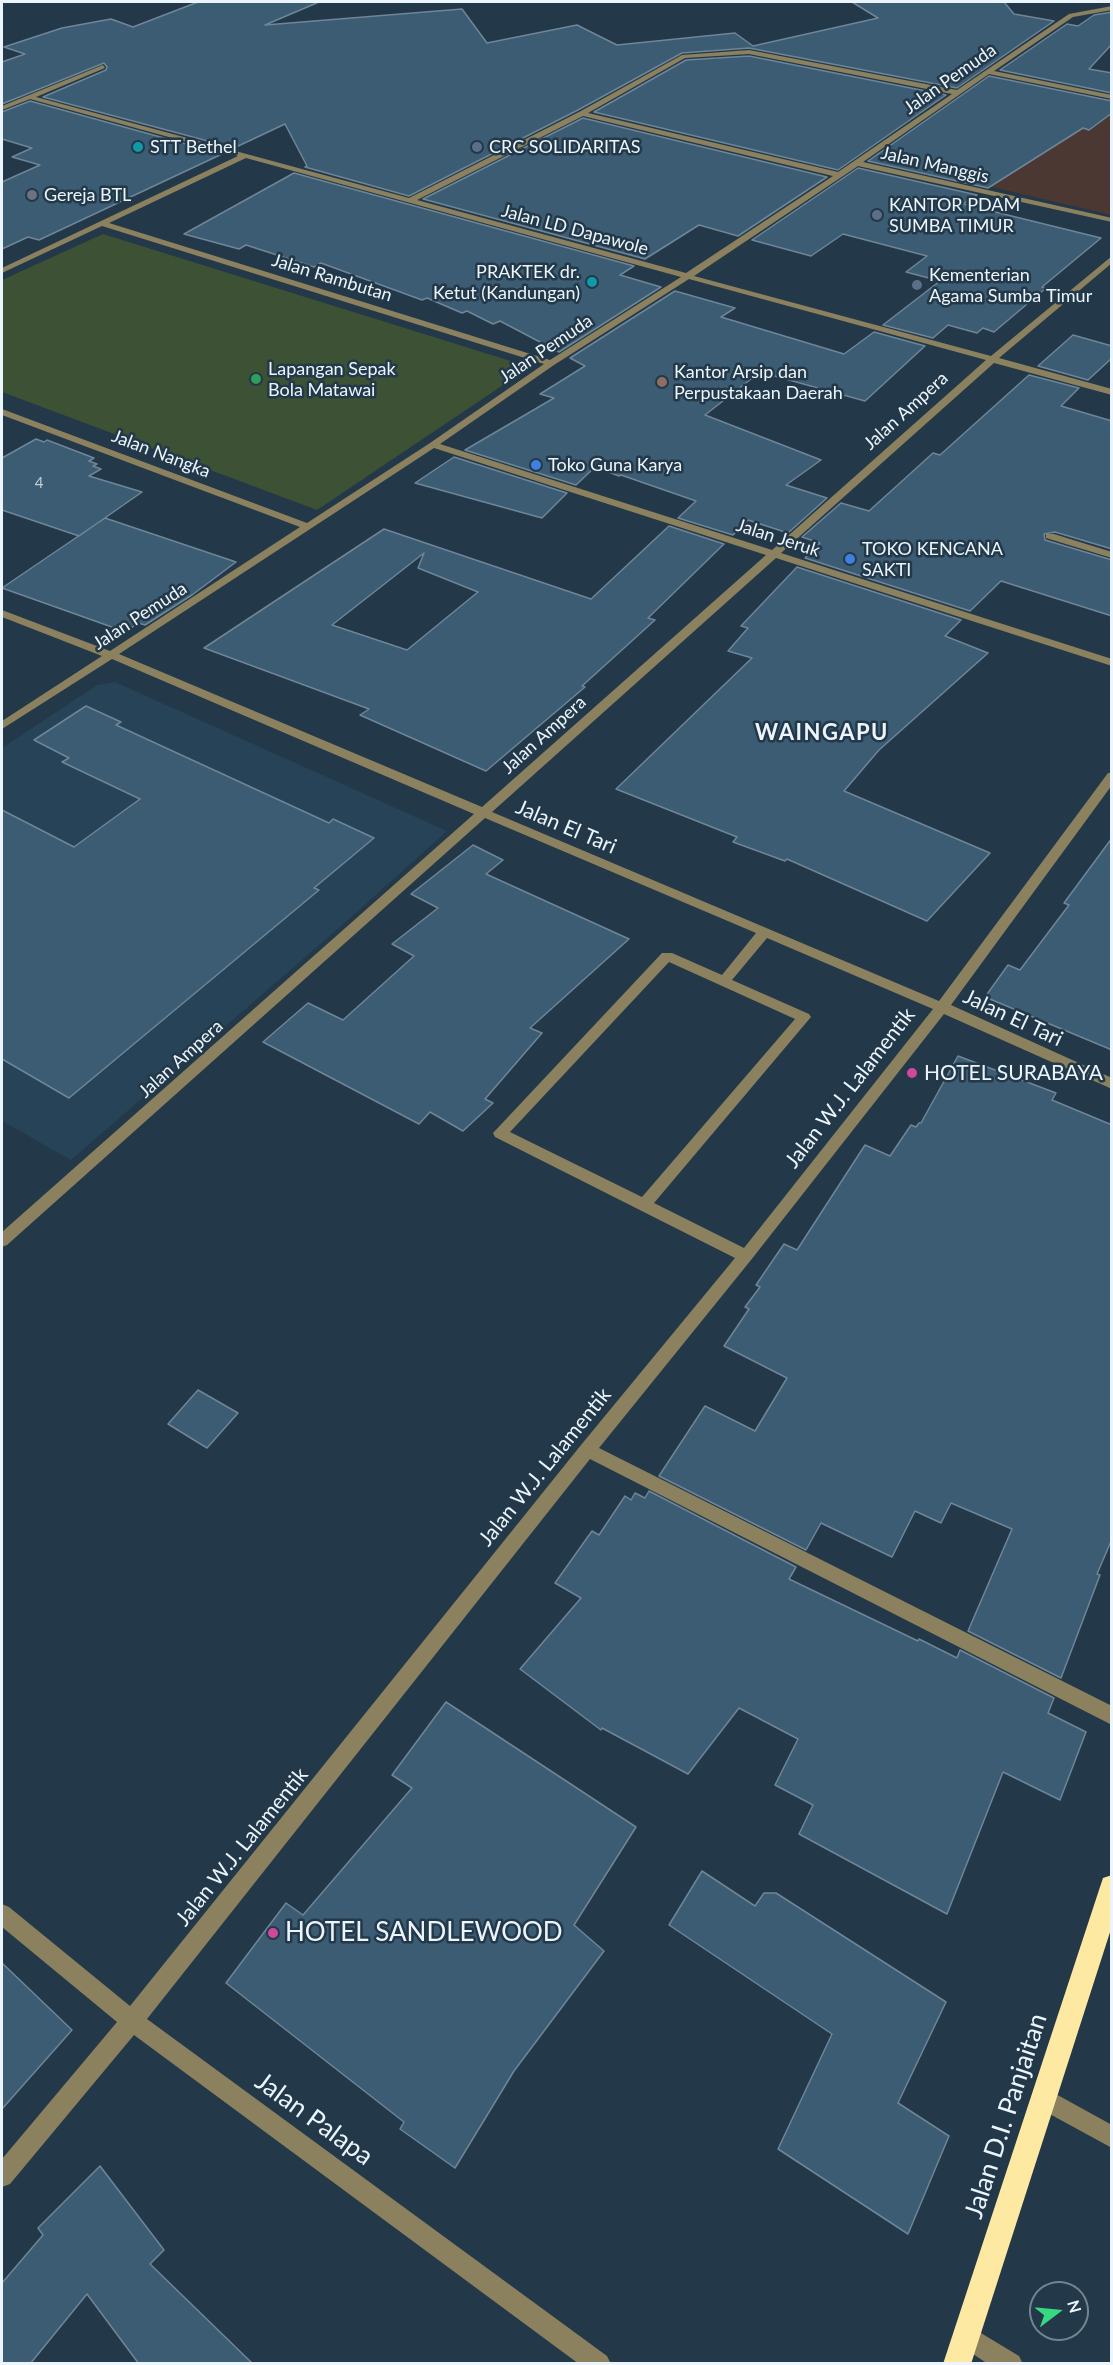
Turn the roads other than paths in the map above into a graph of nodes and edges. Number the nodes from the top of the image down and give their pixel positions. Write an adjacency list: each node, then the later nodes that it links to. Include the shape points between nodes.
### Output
1 (1111, 8): 3 (street, Jalan Pemuda, via 1071,15)
2 (103, 67): 5 (street)
3 (988, 72): 4 (street, Jalan Pemuda); 6 (street)
4 (959, 93): 8 (street, via 768,55 728,51 684,56); 10 (street, Jalan Pemuda)
5 (30, 97): 7 (street); 9 (street, Jalan LD Dapawole)
6 (1112, 97)
7 (2, 108)
8 (582, 114): 11 (street); 12 (street)
9 (246, 155): 12 (street, Jalan LD Dapawole); 14 (street)
10 (857, 163): 11 (street, Jalan Pemuda); 13 (street, Jalan Manggis)
11 (839, 175): 17 (street, Jalan Pemuda)
12 (411, 200): 17 (street, Jalan LD Dapawole)
13 (1112, 220)
14 (103, 224): 16 (street); 19 (street, Jalan Rambutan)
15 (1112, 258): 18 (street, Jalan Ampera)
16 (2, 271)
17 (688, 276): 18 (street, Jalan LD Dapawole); 19 (street, Jalan Pemuda)
18 (992, 360): 20 (street, Jalan LD Dapawole); 25 (street, Jalan Ampera)
19 (551, 363): 22 (street, Jalan Pemuda)
20 (1112, 392)
21 (2, 412): 23 (street, Jalan Nangka)
22 (433, 445): 23 (street, Jalan Pemuda); 25 (street, Jalan Jeruk)
23 (308, 527): 28 (street, Jalan Pemuda)
24 (1050, 536): 26 (street)
25 (774, 554): 29 (street, Jalan Jeruk); 32 (street, Jalan Ampera)
26 (1112, 555)
27 (2, 613): 28 (street, Jalan El Tari)
28 (111, 655): 30 (street, Jalan Pemuda); 32 (street, Jalan El Tari)
29 (1112, 663)
30 (2, 726)
31 (1112, 776): 35 (street, Jalan W.J. Lalamentik)
32 (483, 813): 33 (street, Jalan El Tari); 38 (street, Jalan Ampera)
33 (764, 933): 34 (street); 35 (street, Jalan El Tari)
34 (724, 981): 37 (street, via 804,1017); 37 (street, via 667,956 500,1133)
35 (942, 1007): 36 (street, Jalan El Tari); 39 (street, Jalan W.J. Lalamentik)
36 (1112, 1084)
37 (644, 1204): 39 (street)
38 (2, 1241)
39 (746, 1256): 40 (street, Jalan W.J. Lalamentik)
40 (587, 1450): 41 (street); 44 (street, Jalan W.J. Lalamentik)
41 (1112, 1716)
42 (1112, 1887): 45 (highway, Jalan D.I. Panjaitan)
43 (2, 1914): 44 (street, Jalan Palapa)
44 (132, 2020): 47 (street, Jalan W.J. Lalamentik); 49 (street, Jalan Palapa)
45 (1043, 2098): 46 (street); 48 (highway, Jalan D.I. Panjaitan)
46 (1112, 2137)
47 (2, 2176)
48 (966, 2336): 50 (highway, Jalan D.I. Panjaitan); 51 (street)
49 (599, 2364)
50 (957, 2364)
51 (1011, 2364)

